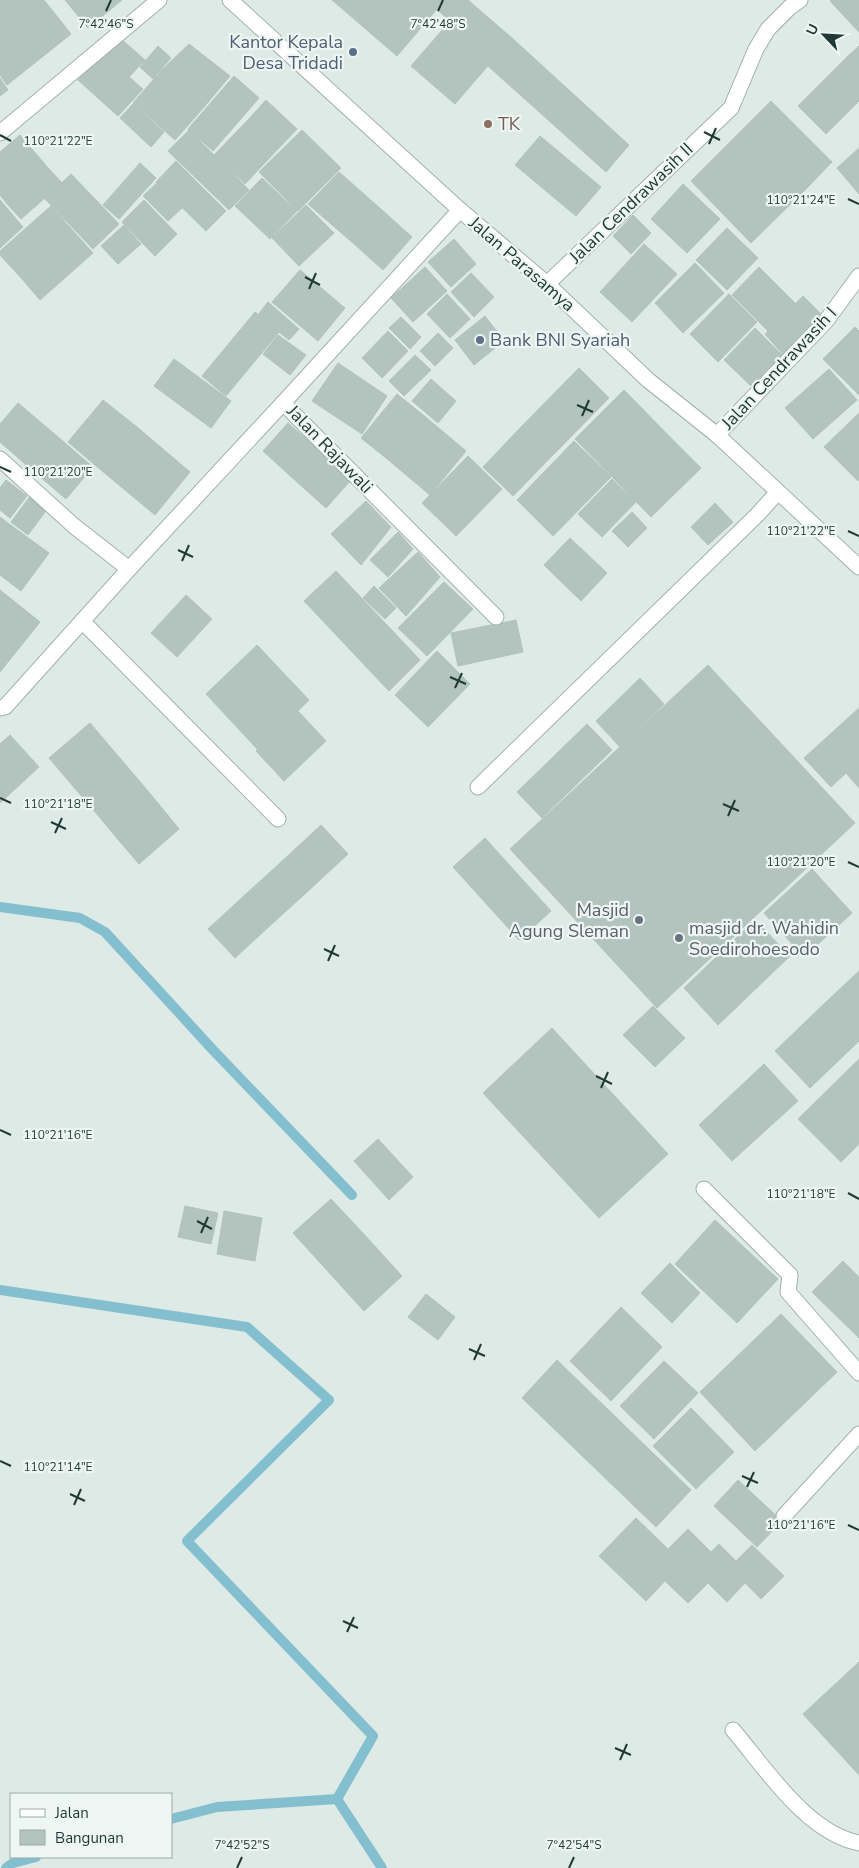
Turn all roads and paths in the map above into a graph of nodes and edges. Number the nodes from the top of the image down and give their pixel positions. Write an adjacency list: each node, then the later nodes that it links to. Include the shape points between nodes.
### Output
1 (159, 0): 4 (street)
2 (230, 0): 5 (street, Jalan Parasamya)
3 (800, 0): 7 (street, Jalan Cendrawasih II, via 768,30 756,49 732,108)
4 (0, 133)
5 (460, 210): 7 (street, Jalan Parasamya); 8 (street, Jalan Rajawali)
6 (859, 276): 9 (street, Jalan Cendrawasih I, via 826,321)
7 (547, 284): 9 (street, Jalan Parasamya, via 648,380)
8 (284, 403): 13 (street); 14 (street, Jalan Rajawali)
9 (716, 435): 11 (street, Jalan Parasamya)
10 (0, 459): 13 (street, via 74,526)
11 (778, 492): 12 (street, Jalan Parasamya); 17 (street)
12 (859, 566)
13 (129, 569): 15 (street)
14 (496, 617)
15 (82, 621): 16 (street, via 5,707); 18 (street)
16 (0, 708)
17 (478, 787)
18 (278, 819)
19 (704, 1189): 20 (street, via 790,1275 788,1292)
20 (859, 1373)
21 (859, 1434): 22 (street)
22 (784, 1516)
23 (733, 1730): 24 (street, via 798,1807 828,1832)
24 (858, 1845)

